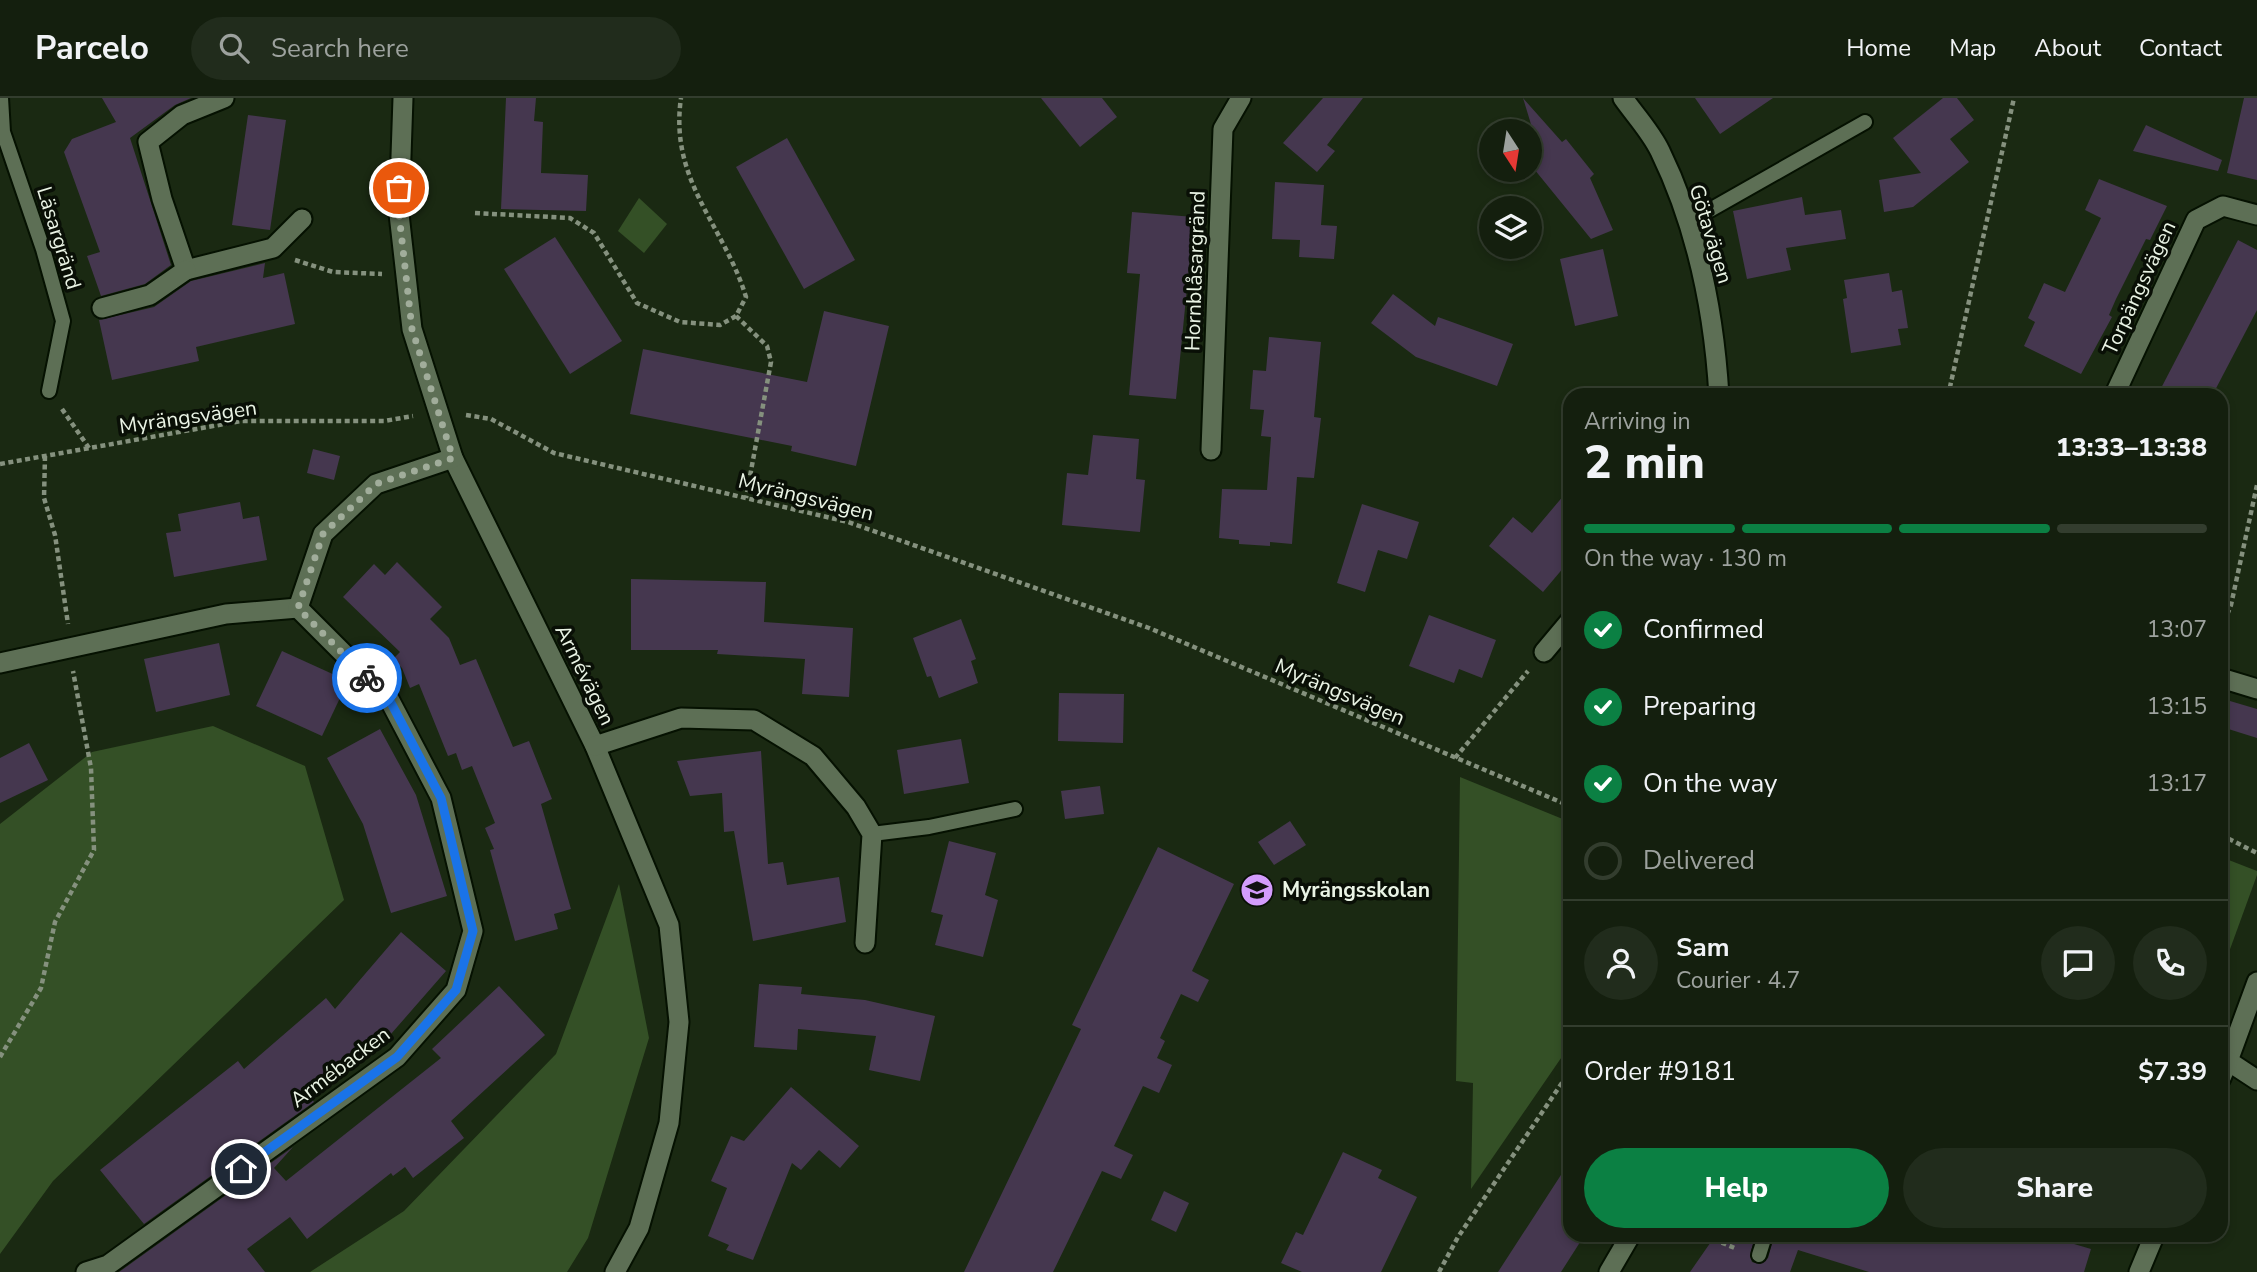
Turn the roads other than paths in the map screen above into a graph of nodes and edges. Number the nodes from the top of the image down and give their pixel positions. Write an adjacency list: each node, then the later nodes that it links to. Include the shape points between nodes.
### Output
1 (1, 98): 14 (lane, Läsargränd, via 3,132 62,321)
2 (223, 98): 10 (street, via 182,116 148,142)
3 (403, 98): 16 (street, Armévägen, via 399,214 412,329)
4 (1241, 98): 15 (street, Hornblåsargränd, via 1223,129)
5 (1623, 98): 9 (street, Götavägen, via 1660,149)
6 (1865, 122): 9 (lane)
7 (2257, 215): 13 (street, Torpängsvägen, via 2223,206 2196,220)
8 (302, 219): 10 (street, via 273,248)
9 (1687, 223): 12 (street, Götavägen, via 1716,341)
10 (186, 270): 11 (street, via 150,295)
11 (102, 308)
12 (1719, 388)
13 (2118, 388)
14 (49, 391)
15 (1211, 450)
16 (453, 458): 17 (street, via 376,484 323,534); 23 (street, Armévägen)
17 (298, 608): 20 (street, via 226,614); 35 (street, Armébacken, via 389,699 441,798 473,931 456,990 397,1057 108,1265)
18 (1563, 629): 19 (street)
19 (1544, 652)
20 (0, 663)
21 (2228, 680): 22 (street)
22 (2257, 689)
23 (595, 746): 25 (street, via 681,718 754,720 813,756 856,807); 36 (street, Armévägen, via 669,925 678,1022 669,1123 639,1228)
24 (1015, 808): 25 (lane)
25 (872, 834): 26 (street)
26 (864, 943)
27 (2257, 982): 28 (street)
28 (2228, 1062)
29 (2228, 1071): 30 (street)
30 (2257, 1080)
31 (1626, 1242): 37 (street)
32 (1763, 1242): 34 (lane)
33 (2152, 1242): 38 (street)
34 (1759, 1255)
35 (86, 1272)
36 (615, 1272)
37 (1609, 1272)
38 (2139, 1272)

